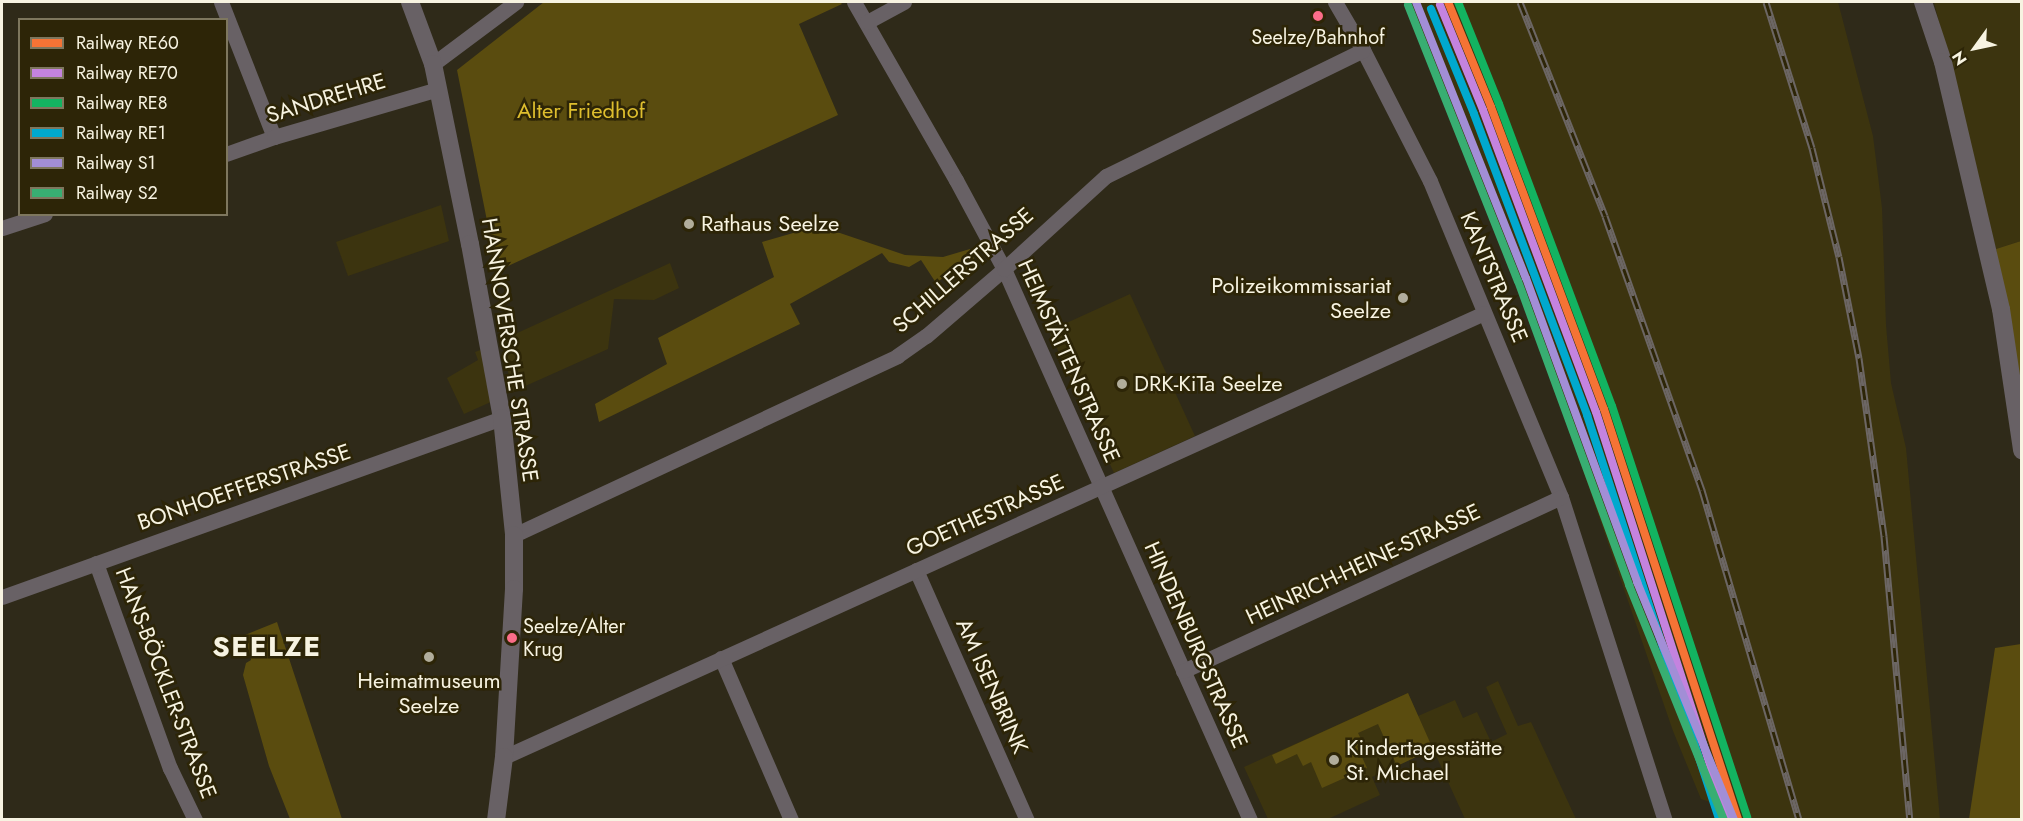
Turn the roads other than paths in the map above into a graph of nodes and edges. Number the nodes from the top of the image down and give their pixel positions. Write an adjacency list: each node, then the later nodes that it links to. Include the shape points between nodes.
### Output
1 (221, 2): 8 (street)
2 (410, 2): 12 (street, HANNOVERSCHE STRASSE)
3 (516, 2): 12 (street)
4 (854, 2): 10 (street, HEIMSTÄTTENSTRASSE)
5 (904, 2): 10 (street)
6 (1335, 2): 11 (street, KANTSTRASSE)
7 (1923, 2): 21 (street, via 1945,73 2001,309)
8 (227, 18)
9 (228, 20): 14 (street)
10 (867, 22): 18 (street, HEIMSTÄTTENSTRASSE)
11 (1363, 50): 18 (street, SCHILLERSTRASSE, via 1106,176); 19 (street, KANTSTRASSE, via 1430,181)
12 (433, 64): 13 (street, HANNOVERSCHE STRASSE)
13 (438, 88): 14 (street, SANDREHRE); 20 (street, HANNOVERSCHE STRASSE)
14 (274, 137): 15 (street, SANDREHRE)
15 (228, 153)
16 (39, 216): 17 (street)
17 (2, 228)
18 (1004, 269): 22 (street, HEIMSTÄTTENSTRASSE); 24 (street, SCHILLERSTRASSE, via 897,356)
19 (1484, 313): 22 (street, GOETHESTRASSE); 23 (street, KANTSTRASSE)
20 (502, 418): 24 (street, HANNOVERSCHE STRASSE); 25 (street, BONHOEFFERSTRASSE)
21 (2022, 450)
22 (1101, 488): 26 (street, GOETHESTRASSE); 29 (street, HINDENBURGSTRASSE)
23 (1561, 497): 29 (street, HEINRICH-HEINE-STRASSE); 36 (street, KANTSTRASSE)
24 (514, 535): 30 (street, HANNOVERSCHE STRASSE)
25 (96, 563): 27 (street, BONHOEFFERSTRASSE); 31 (street, HANS-BÖCKLER-STRASSE, via 170,768)
26 (916, 570): 28 (street, GOETHESTRASSE); 34 (street, AM ISENBRINK)
27 (2, 597)
28 (721, 658): 30 (street, GOETHESTRASSE); 33 (street)
29 (1183, 671): 35 (street, HINDENBURGSTRASSE)
30 (504, 757): 32 (street, HANNOVERSCHE STRASSE)
31 (195, 819)
32 (496, 819)
33 (791, 819)
34 (1027, 819)
35 (1250, 819)
36 (1665, 819)

